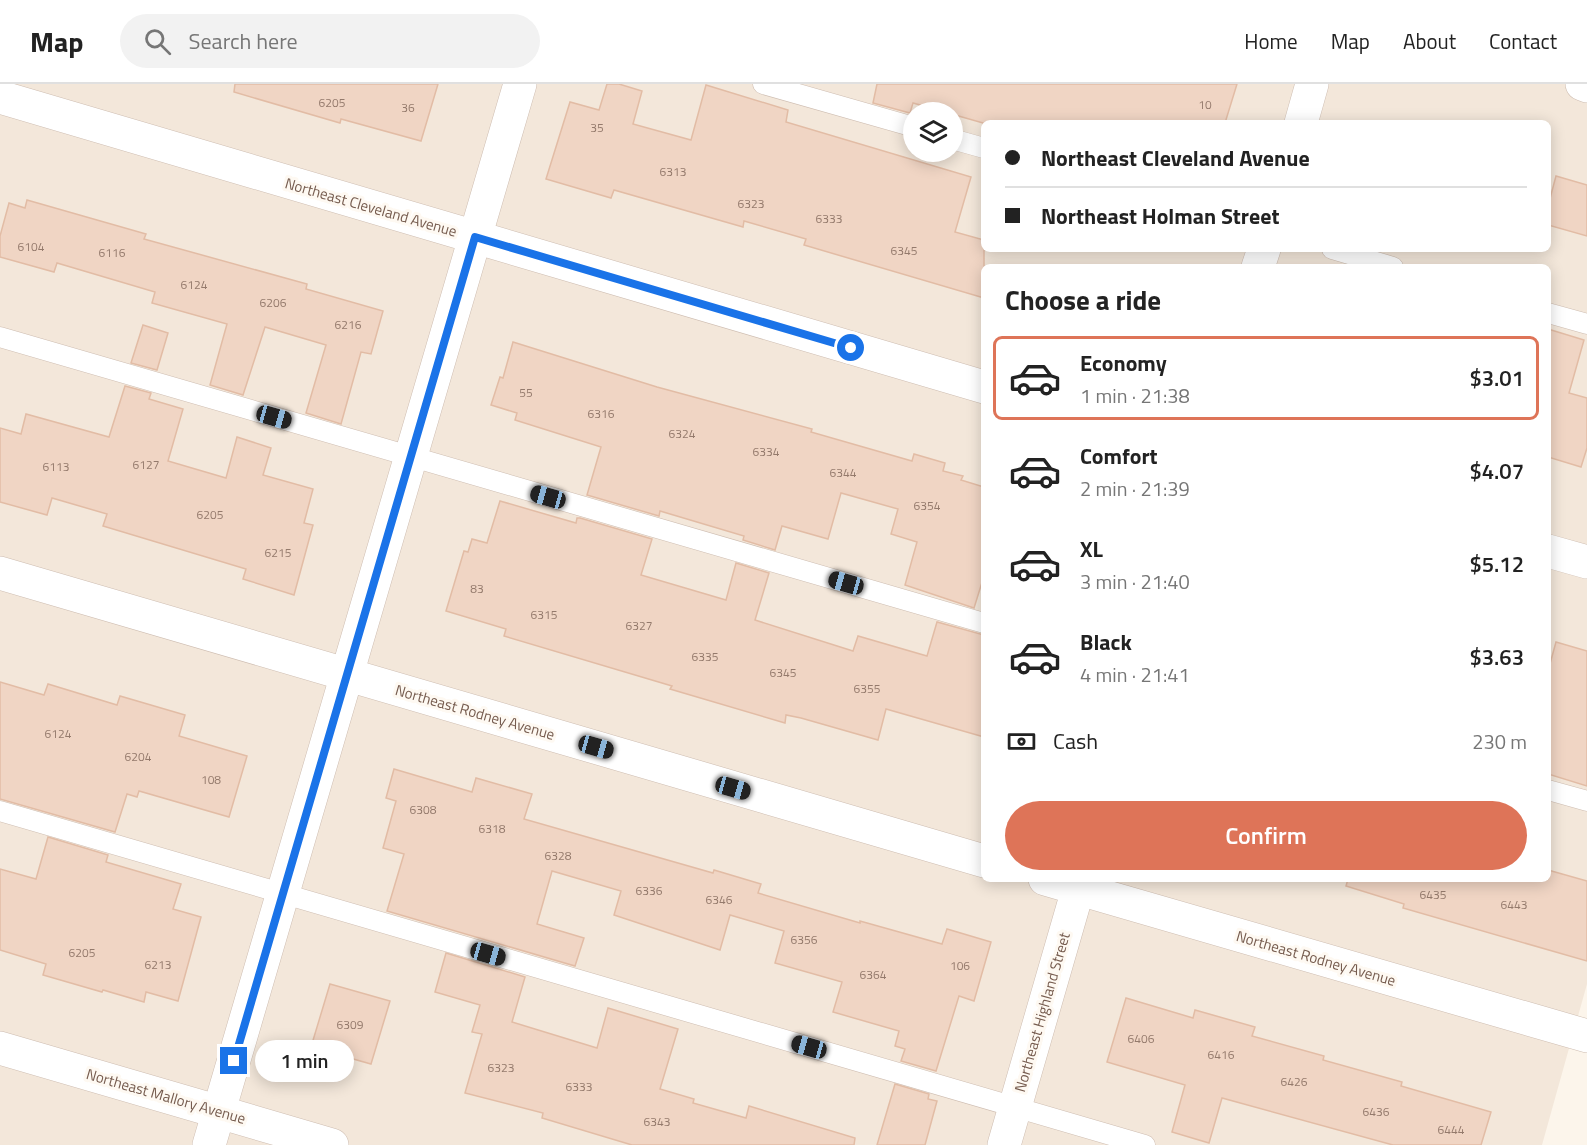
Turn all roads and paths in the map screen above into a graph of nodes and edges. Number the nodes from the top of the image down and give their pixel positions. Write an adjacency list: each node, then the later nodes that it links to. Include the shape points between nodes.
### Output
1 (519, 84): 11 (street)
2 (763, 84): 8 (lane)
3 (1312, 84): 7 (street)
4 (1582, 84): 5 (street)
5 (1587, 86)
6 (0, 98): 11 (street, Northeast Cleveland Avenue)
7 (1302, 120)
8 (903, 125)
9 (963, 142): 10 (lane)
10 (981, 147)
11 (475, 237): 17 (street, Northeast Cleveland Avenue); 18 (street)
12 (1342, 252): 13 (lane)
13 (1383, 264)
14 (1551, 314): 15 (lane)
15 (1587, 324)
16 (0, 337): 18 (lane)
17 (981, 386)
18 (410, 457): 22 (lane); 23 (street)
19 (1551, 552): 20 (street)
20 (1587, 562)
21 (0, 573): 23 (street, Northeast Rodney Avenue)
22 (981, 622)
23 (347, 674): 27 (street, Northeast Rodney Avenue); 29 (street)
24 (1551, 791): 25 (lane)
25 (1587, 801)
26 (0, 811): 29 (lane)
27 (981, 860)
28 (1079, 884): 30 (street, Northeast Rodney Avenue); 32 (street, Northeast Highland Street)
29 (282, 895): 32 (lane); 33 (street)
30 (1587, 1036)
31 (0, 1048): 33 (street, Northeast Mallory Avenue)
32 (1015, 1106): 36 (street, Northeast Highland Street); 37 (lane)
33 (219, 1112): 34 (street); 35 (street, Northeast Mallory Avenue)
34 (209, 1145)
35 (332, 1145)
36 (1004, 1145)
37 (1145, 1145)

